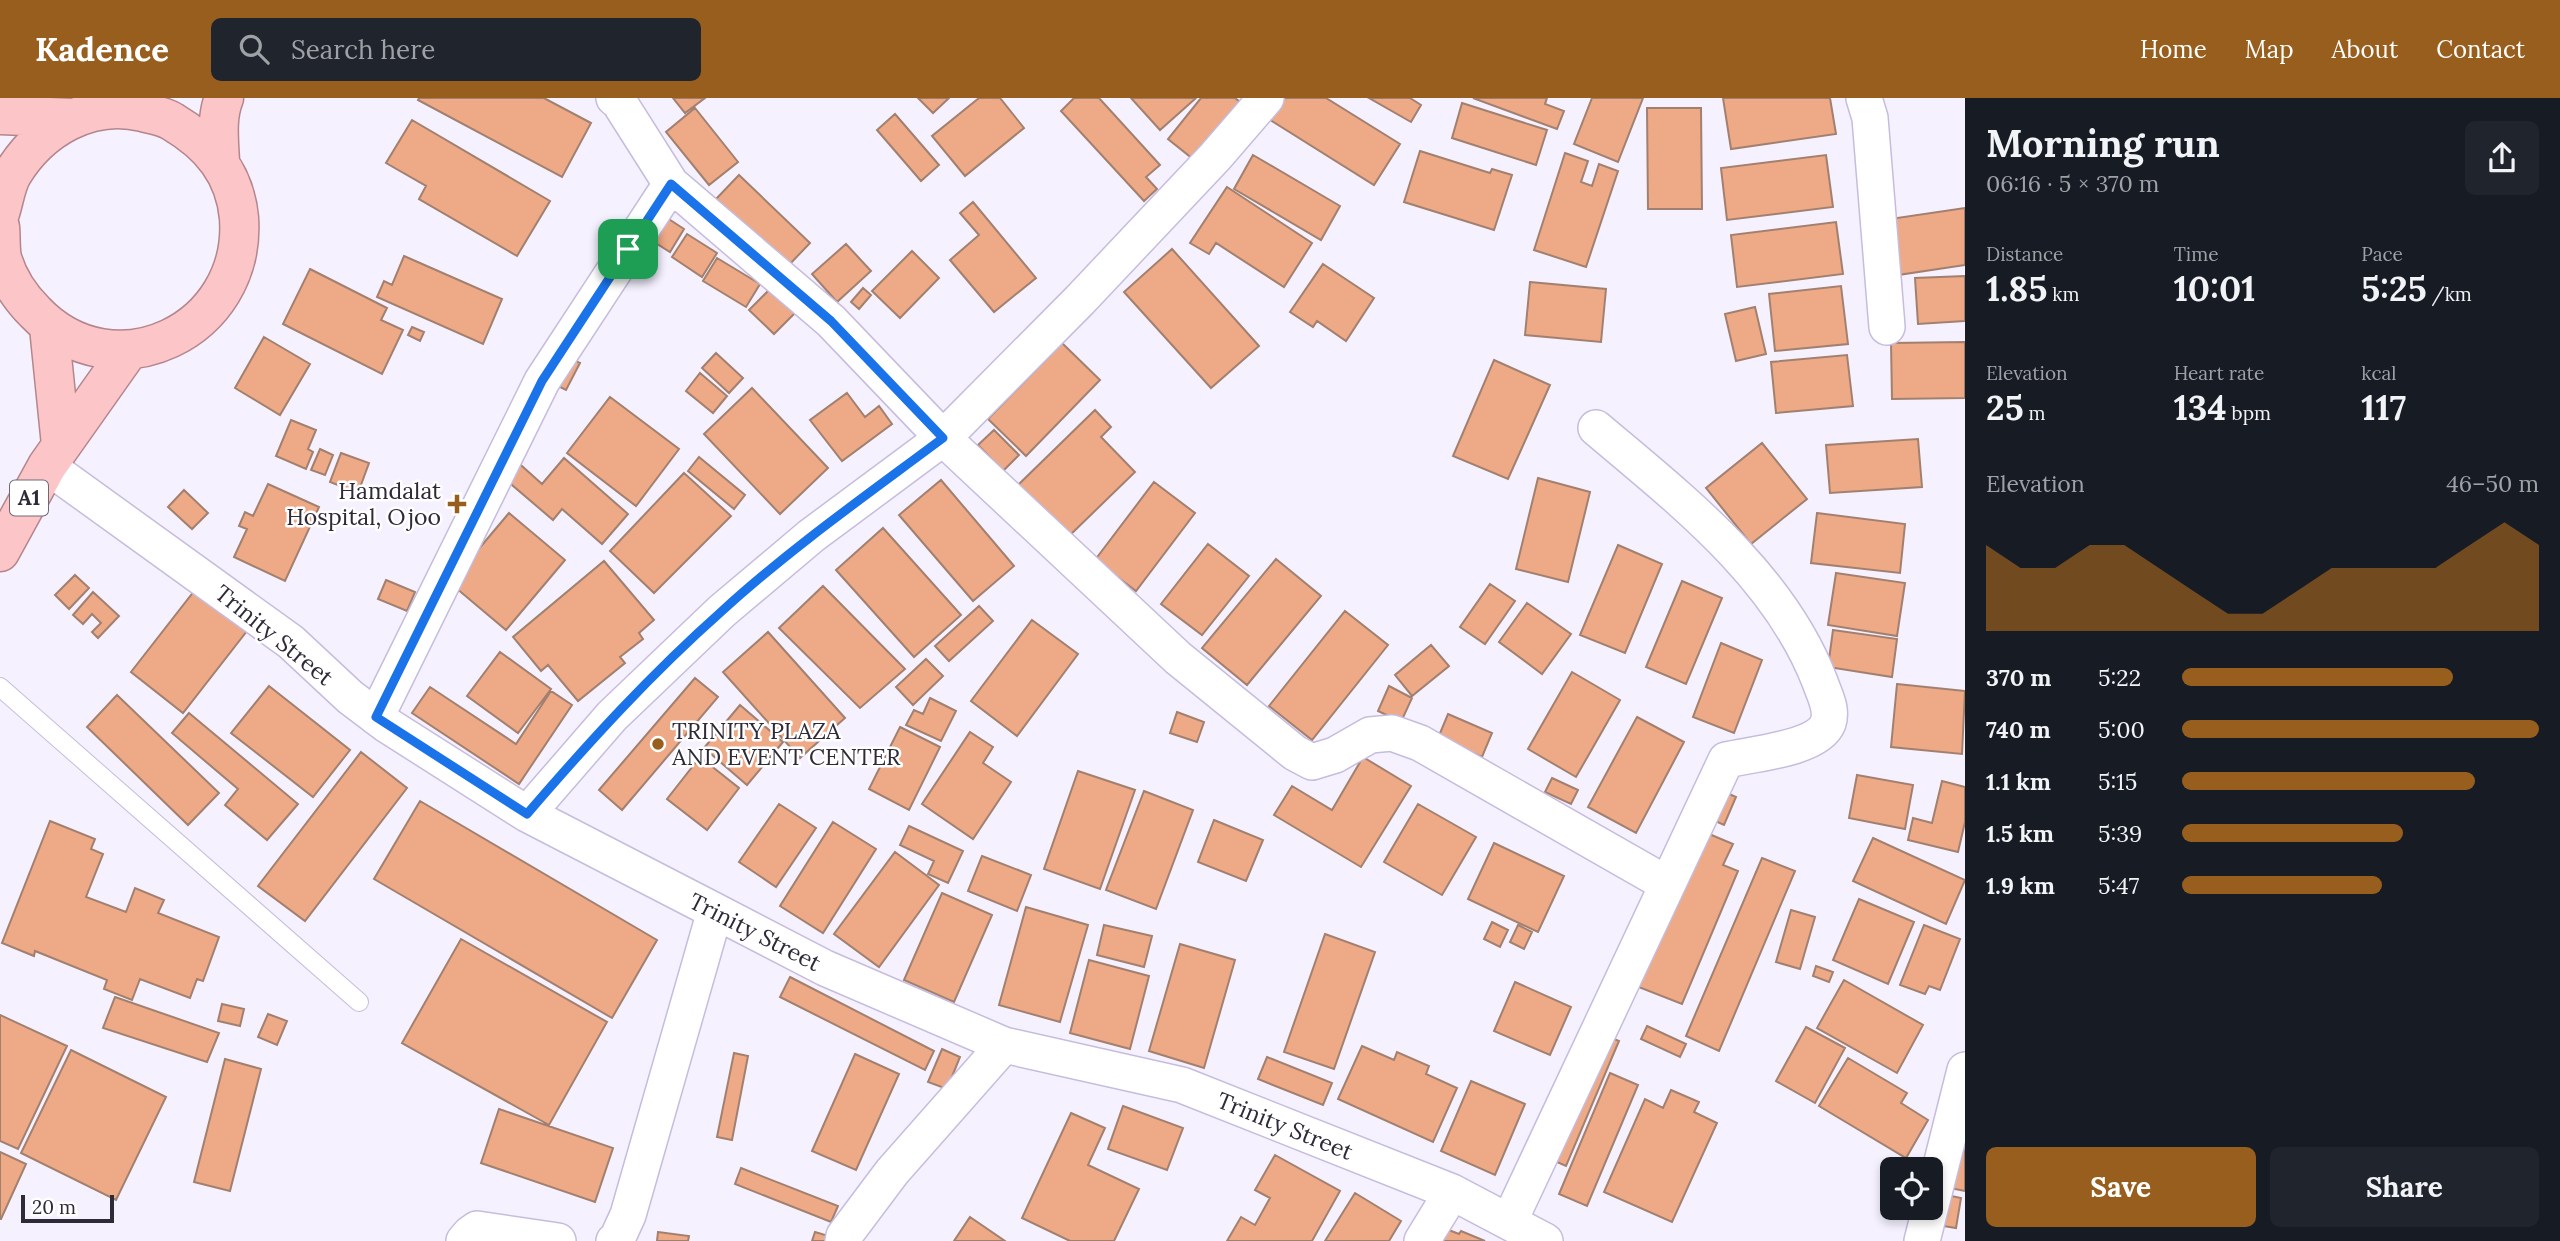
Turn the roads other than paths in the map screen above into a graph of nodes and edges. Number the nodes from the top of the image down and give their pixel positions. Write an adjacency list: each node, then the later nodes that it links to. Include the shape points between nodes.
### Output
1 (224, 98): 8 (highway)
2 (614, 98): 9 (street)
3 (1266, 98): 16 (street, via 1098,281)
4 (1864, 98): 13 (street, via 1870,118)
5 (137, 104): 7 (highway); 8 (highway, via 197,136)
6 (0, 115): 7 (highway)
7 (72, 118): 10 (highway, via 36,142 11,175)
8 (220, 162): 14 (highway, via 237,200 241,242 229,282 204,316 187,328 169,340)
9 (671, 184): 16 (street, via 831,321); 20 (street, via 542,381)
10 (0, 213)
11 (1, 247): 12 (highway, via 19,296)
12 (49, 327): 14 (highway, via 87,346); 17 (highway)
13 (1887, 327)
14 (129, 350): 17 (highway, A1)
15 (1596, 428): 22 (street, via 1686,504 1744,564 1788,618 1830,708 1828,723 1816,736 1789,749 1726,760)
16 (943, 438): 21 (street, via 811,536 722,611 612,716); 22 (street, via 1178,658 1295,754 1312,762 1370,735 1392,733 1420,743)
17 (54, 456): 18 (highway, A1); 20 (street, Trinity Street, via 291,642)
18 (0, 552)
19 (0, 687): 24 (lane)
20 (376, 717): 21 (street, Trinity Street)
21 (527, 814): 23 (street, Trinity Street)
22 (1667, 884): 28 (street)
23 (715, 911): 25 (street, Trinity Street, via 825,968); 31 (street, via 628,1215)
24 (359, 1002)
25 (1004, 1045): 27 (street, Trinity Street, via 1182,1085); 32 (street, via 892,1172)
26 (1965, 1070): 35 (street)
27 (1452, 1192): 28 (street, Trinity Street); 33 (street)
28 (1509, 1222): 34 (street, Trinity Street)
29 (464, 1241): 30 (street, via 477,1229)
30 (558, 1241)
31 (614, 1241)
32 (843, 1241)
33 (1422, 1241)
34 (1545, 1241)
35 (1922, 1241)

